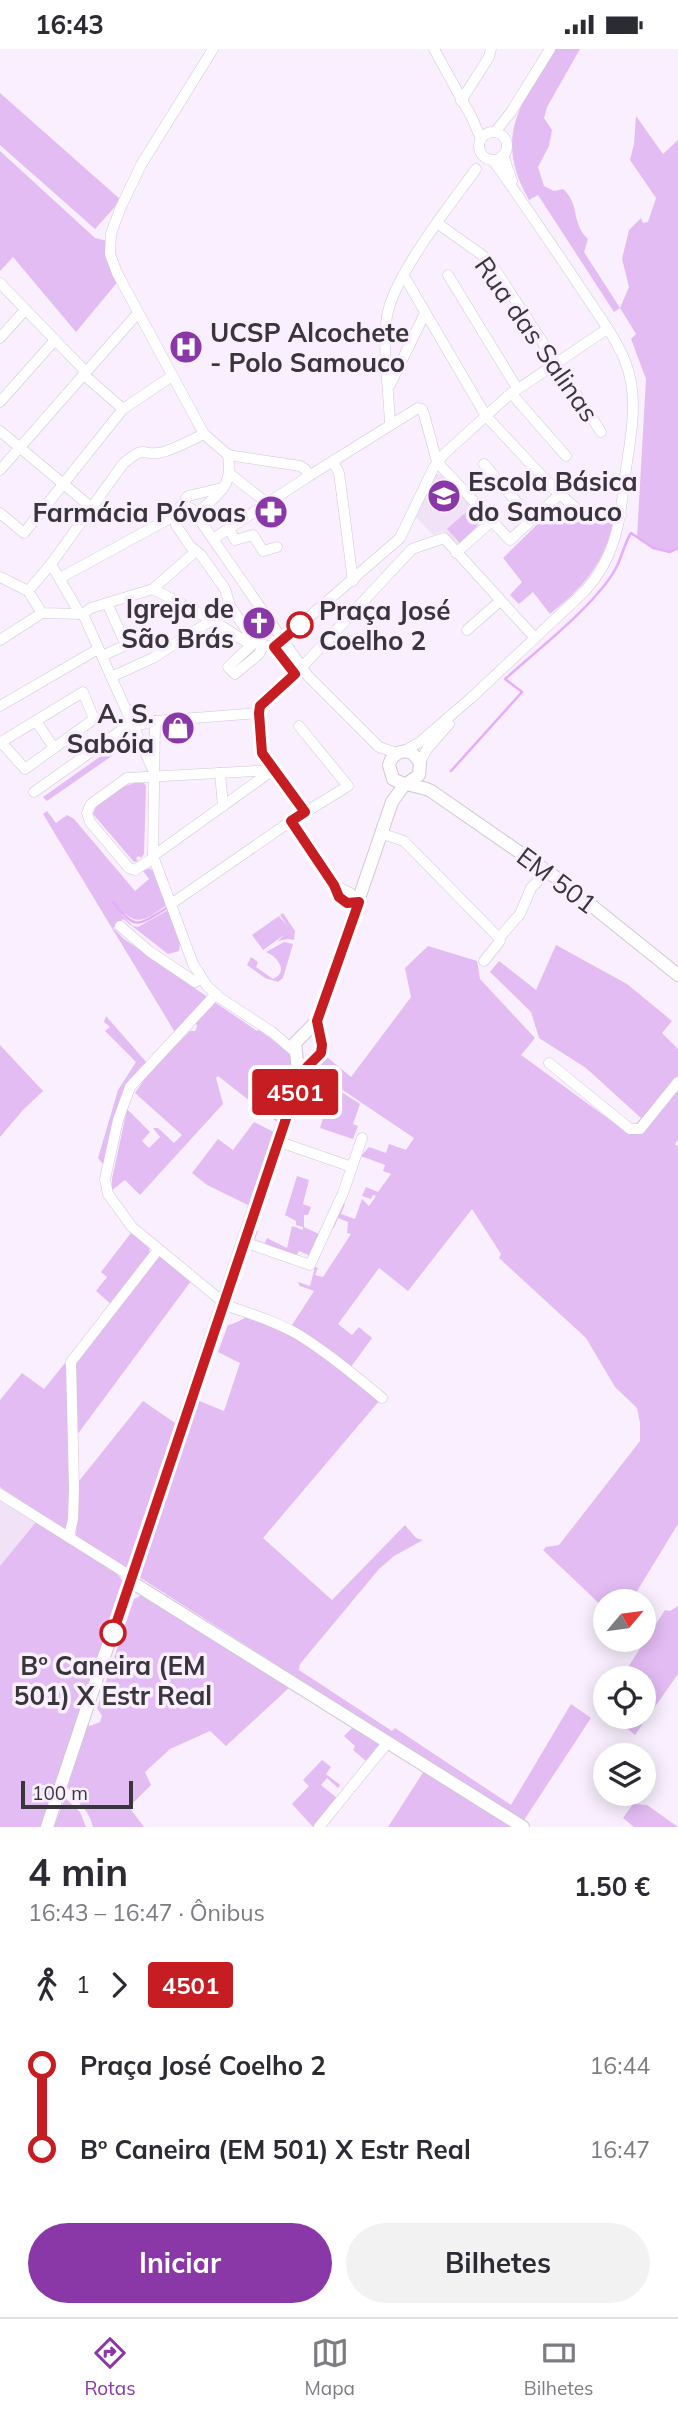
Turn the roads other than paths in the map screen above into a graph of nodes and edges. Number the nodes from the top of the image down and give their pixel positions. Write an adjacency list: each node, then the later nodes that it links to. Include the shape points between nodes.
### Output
1 (213, 49): 14 (street, via 141,165 111,234 110,254)
2 (434, 49): 5 (street)
3 (491, 49): 5 (street)
4 (550, 49): 6 (street)
5 (461, 101): 6 (street)
6 (492, 136): 7 (street, via 507,147); 7 (street, via 480,152)
7 (498, 157): 16 (street)
8 (476, 169): 9 (street)
9 (437, 223): 11 (street); 19 (street, Rua das Salinas, via 489,260)
10 (448, 275): 23 (street)
11 (404, 276): 15 (street); 22 (street, via 387,316)
12 (0, 282): 13 (street)
13 (25, 310): 17 (street); 18 (street)
14 (138, 313): 20 (street); 21 (street)
15 (425, 313): 22 (street); 26 (street)
16 (607, 329): 19 (street); 48 (street, via 627,364 632,391)
17 (0, 338)
18 (55, 340): 20 (street); 24 (street)
19 (556, 363): 23 (street); 29 (street, Rua das Salinas)
20 (84, 373): 25 (street); 31 (street)
21 (172, 376): 25 (street); 30 (street)
22 (388, 388): 27 (street)
23 (514, 391): 26 (street); 33 (street)
24 (0, 402)
25 (123, 409): 40 (street)
26 (486, 416): 35 (street); 42 (street)
27 (390, 425): 34 (street); 35 (street, via 422,408)
28 (0, 431): 31 (street)
29 (601, 432)
30 (204, 434): 32 (street); 44 (street, via 161,453 135,453)
31 (19, 447): 37 (street); 40 (street)
32 (228, 455): 38 (street); 39 (street, via 299,466)
33 (566, 456)
34 (333, 461): 39 (street); 61 (street, via 339,473)
35 (437, 462): 50 (street); 53 (street)
36 (484, 464): 49 (street)
37 (0, 470)
38 (230, 474): 41 (street); 43 (street)
39 (309, 476): 43 (street)
40 (63, 485): 44 (street); 46 (street, via 24,533)
41 (222, 488): 45 (street, via 188,496); 47 (street)
42 (560, 494): 48 (street, via 578,509); 49 (street)
43 (267, 503): 51 (street)
44 (91, 507): 58 (street)
45 (177, 512): 47 (street, via 188,507); 55 (street, via 176,525); 60 (street)
46 (0, 513)
47 (196, 515): 52 (street)
48 (621, 515): 72 (street, via 614,547 600,574)
49 (533, 520): 50 (street, via 510,540)
50 (492, 521): 56 (street)
51 (229, 529): 52 (street); 54 (street, via 235,540 253,535 263,551)
52 (214, 540): 73 (street)
53 (396, 543): 57 (street); 61 (street)
54 (277, 547)
55 (196, 551): 62 (street); 66 (street, via 225,589)
56 (456, 553): 57 (street, via 444,538 412,549); 64 (street)
57 (408, 555): 77 (street)
58 (51, 564): 60 (street); 63 (street)
59 (0, 577): 63 (street)
60 (60, 578): 68 (street)
61 (353, 581): 73 (street)
62 (153, 589): 65 (street); 69 (street)
63 (28, 591): 67 (street)
64 (500, 601): 70 (street); 72 (street)
65 (107, 603): 68 (street); 76 (street, via 126,645)
66 (230, 606): 69 (street); 74 (street)
67 (42, 613): 68 (street); 71 (street)
68 (81, 614): 76 (street)
69 (212, 619): 74 (street, via 248,643); 78 (street, via 153,658)
70 (467, 631)
71 (2, 637)
72 (535, 638): 79 (street)
73 (283, 640): 75 (street); 77 (street)
74 (259, 643): 75 (street)
75 (274, 647): 77 (street)
76 (100, 652): 78 (street); 80 (street)
77 (299, 670): 81 (street, via 260,706); 88 (street, via 373,742 388,752)
78 (111, 677): 84 (street)
79 (471, 698): 88 (street, via 420,742); 89 (street, via 426,749)
80 (0, 706)
81 (259, 713): 83 (street); 90 (street, via 262,753)
82 (36, 721): 86 (street); 87 (street); 87 (street, via 83,692 94,719)
83 (155, 721): 84 (street); 92 (street)
84 (133, 726): 92 (street); 96 (street, via 110,737)
85 (299, 726): 99 (street, via 348,786)
86 (0, 741): 87 (street, via 25,769)
87 (51, 750)
88 (400, 752): 89 (main road, via 412,753); 93 (main road, via 390,760)
89 (420, 766): 94 (main road, via 416,779); 95 (main road)
90 (273, 770): 91 (street); 98 (street); 99 (street)
91 (220, 773): 92 (street); 98 (street)
92 (154, 774): 102 (street); 102 (street, via 127,778 87,813 129,868 135,870)
93 (391, 775): 94 (main road, EM 501); 97 (main road)
94 (407, 783): 95 (main road, EM 501); 97 (main road)
95 (431, 791): 103 (main road, EM 501 / EM 501)
96 (34, 792)
97 (392, 802): 101 (main road)
98 (223, 806): 102 (street)
99 (305, 812): 100 (street)
100 (291, 821): 104 (street, via 342,900); 105 (street)
101 (383, 834): 104 (main road); 107 (street, via 404,841)
102 (153, 857): 105 (street)
103 (548, 871): 107 (street, via 531,888 520,914); 111 (main road, EM 501 / EM 501)
104 (359, 902): 114 (main road)
105 (170, 904): 108 (street)
106 (120, 926): 110 (street)
107 (499, 938): 109 (street)
108 (188, 950): 110 (street); 112 (street)
109 (484, 961)
110 (170, 965): 112 (street, via 195,982)
111 (678, 975)
112 (201, 979): 113 (street)
113 (216, 994): 115 (street); 127 (street, via 131,1087 118,1120 106,1185 132,1227)
114 (317, 1021): 116 (main road); 117 (main road)
115 (272, 1032): 116 (street); 118 (street)
116 (301, 1036): 117 (main road, via 315,1035); 118 (main road, via 295,1043)
117 (321, 1041): 119 (main road, via 321,1053)
118 (296, 1053): 119 (main road, via 302,1060); 121 (main road)
119 (312, 1061): 121 (main road)
120 (549, 1063): 122 (street, via 629,1129 640,1129)
121 (299, 1080): 124 (main road)
122 (678, 1082)
123 (362, 1138): 125 (street)
124 (277, 1141): 125 (street); 126 (main road)
125 (352, 1167): 126 (street, via 310,1265)
126 (244, 1242): 128 (main road)
127 (158, 1250): 128 (street); 131 (street, via 71,1362 74,1477)
128 (223, 1303): 129 (street, via 300,1335); 132 (main road)
129 (382, 1398)
130 (0, 1494): 131 (street)
131 (69, 1537): 132 (street)
132 (131, 1579): 133 (main road); 134 (main road)
133 (388, 1742): 135 (street); 136 (main road)
134 (47, 1827)
135 (318, 1827)
136 (523, 1827)

